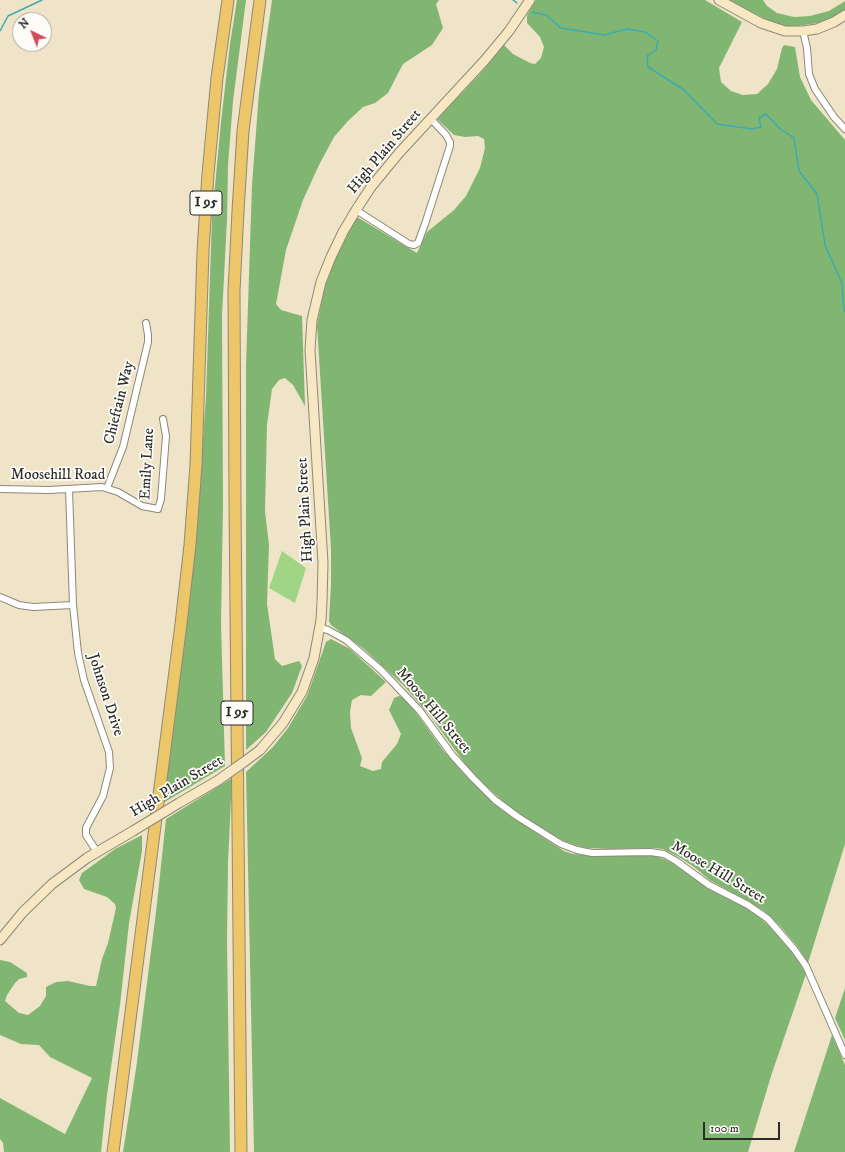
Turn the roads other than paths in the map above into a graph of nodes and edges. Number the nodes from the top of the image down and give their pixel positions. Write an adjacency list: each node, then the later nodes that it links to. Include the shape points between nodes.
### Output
1 (228, 0): 22 (highway, I 95, via 217,78 208,174 196,465 190,545)
2 (260, 0): 23 (highway, I 95, via 243,131 234,292)
3 (530, 0): 7 (main road, High Plain Street, via 486,60)
4 (719, 0): 6 (main road, via 772,28)
5 (845, 15): 6 (main road, via 826,26)
6 (803, 31): 8 (street, via 807,48 808,74 834,117)
7 (431, 119): 9 (main road, High Plain Street, via 385,169); 9 (street, via 446,135 450,146 418,243 410,244)
8 (845, 129)
9 (356, 210): 18 (main road, High Plain Street, via 321,282 314,306 310,337 323,563)
10 (146, 323): 12 (street, Chieftain Way, via 148,342 123,447)
11 (163, 419): 15 (street, Emily Lane, via 166,436)
12 (107, 488): 14 (street, Moosehill Road); 15 (street, Moosehill Road, via 142,506)
13 (0, 489): 14 (street, Moosehill Road)
14 (69, 489): 17 (street, Johnson Drive)
15 (158, 509)
16 (0, 597): 17 (street, via 19,605 33,607)
17 (73, 605): 19 (street, Johnson Drive, via 81,668 109,752 110,768 104,792 86,828 86,835)
18 (320, 628): 19 (main road, High Plain Street, bridge, via 314,658 302,692 283,723 260,750 217,781); 21 (street, Moose Hill Street, via 346,640 381,670 423,714 453,756 473,778 495,800 528,824 561,844 577,850 592,853 664,854 710,885 764,916 786,939 806,966)
19 (97, 852): 20 (main road, High Plain Street, via 41,894)
20 (0, 940)
21 (845, 1055)
22 (113, 1152)
23 (241, 1152)

